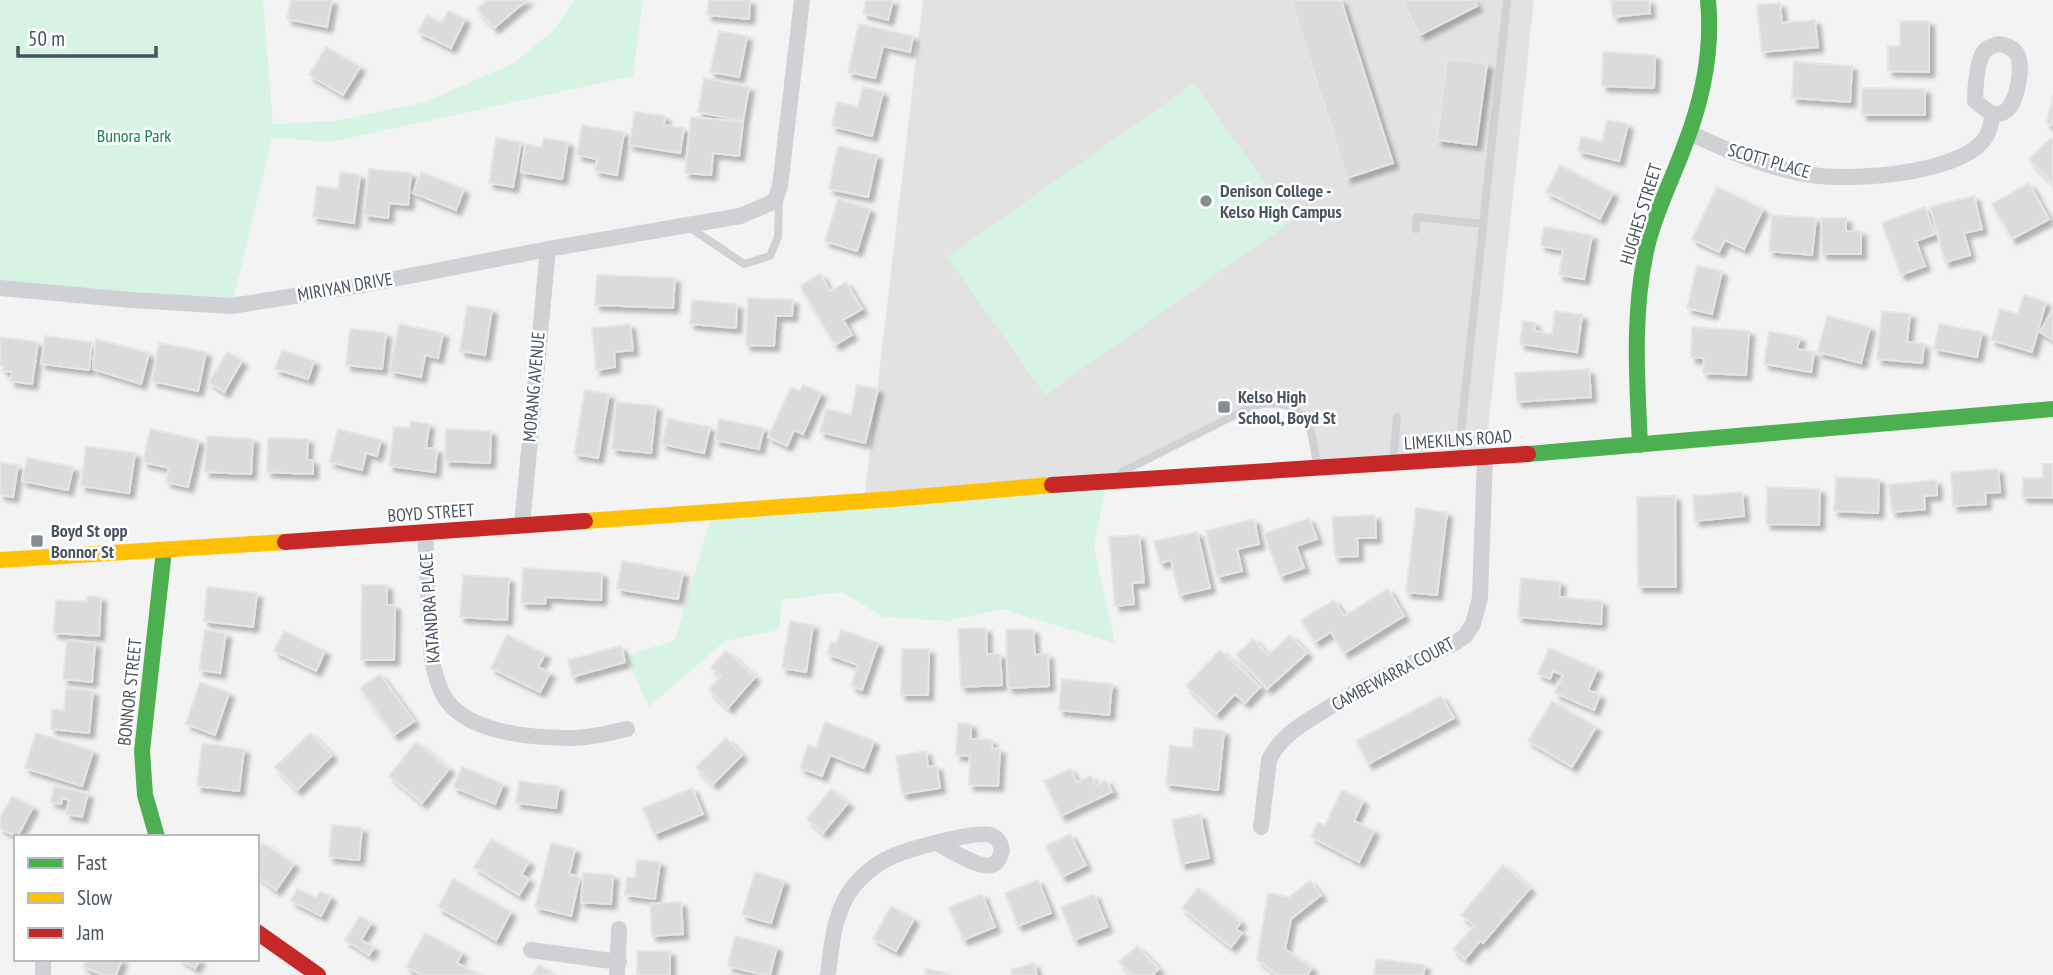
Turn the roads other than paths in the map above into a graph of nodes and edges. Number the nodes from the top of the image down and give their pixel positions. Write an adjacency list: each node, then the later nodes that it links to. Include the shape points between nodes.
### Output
1 (802, 0): 6 (street)
2 (1507, 0): 7 (lane)
3 (1709, 0): 5 (main road, HUGHES STREET, via 1708,68)
4 (1993, 115): 5 (street, SCOTT PLACE, via 1987,136 1959,157 1922,170 1850,178 1773,166)
5 (1690, 133): 14 (main road, HUGHES STREET, via 1648,245 1637,305)
6 (780, 186): 8 (street, MIRIYAN DRIVE, via 776,198 759,209); 8 (lane, via 778,237 770,256 744,264)
7 (1483, 224): 9 (lane, via 1417,217); 16 (lane)
8 (687, 225): 10 (street, MIRIYAN DRIVE)
9 (1416, 229)
10 (548, 249): 11 (street, MIRIYAN DRIVE, via 232,306); 21 (street, MORANG AVENUE)
11 (0, 288)
12 (2053, 409): 14 (main road, LIMEKILNS ROAD)
13 (1397, 417): 17 (lane)
14 (1640, 445): 15 (main road, LIMEKILNS ROAD)
15 (1485, 458): 16 (main road, LIMEKILNS ROAD); 26 (street, CAMBEWARRA COURT, via 1480,598 1473,624 1455,643 1363,686 1287,734 1269,760)
16 (1458, 460): 17 (main road, LIMEKILNS ROAD)
17 (1393, 464): 18 (main road, LIMEKILNS ROAD)
18 (1317, 469): 19 (main road, LIMEKILNS ROAD); 19 (lane, via 1306,421 1291,408 1270,402 1249,408)
19 (1107, 480): 20 (main road, LIMEKILNS ROAD)
20 (864, 501): 21 (main road, BOYD STREET)
21 (522, 526): 22 (main road, BOYD STREET)
22 (425, 533): 23 (main road, BOYD STREET); 25 (street, KATANDRA PLACE, via 432,661 447,701 464,717 514,733 575,738)
23 (164, 550): 24 (main road, BOYD STREET); 27 (main road, BONNOR STREET, via 142,751)
24 (0, 560)
25 (627, 729)
26 (1261, 827)
27 (153, 835)
28 (937, 844): 34 (street, via 888,858 859,880 839,911)
29 (619, 929): 32 (street)
30 (259, 933): 33 (main road)
31 (531, 950): 32 (street)
32 (618, 969)
33 (318, 975)
34 (828, 975)

